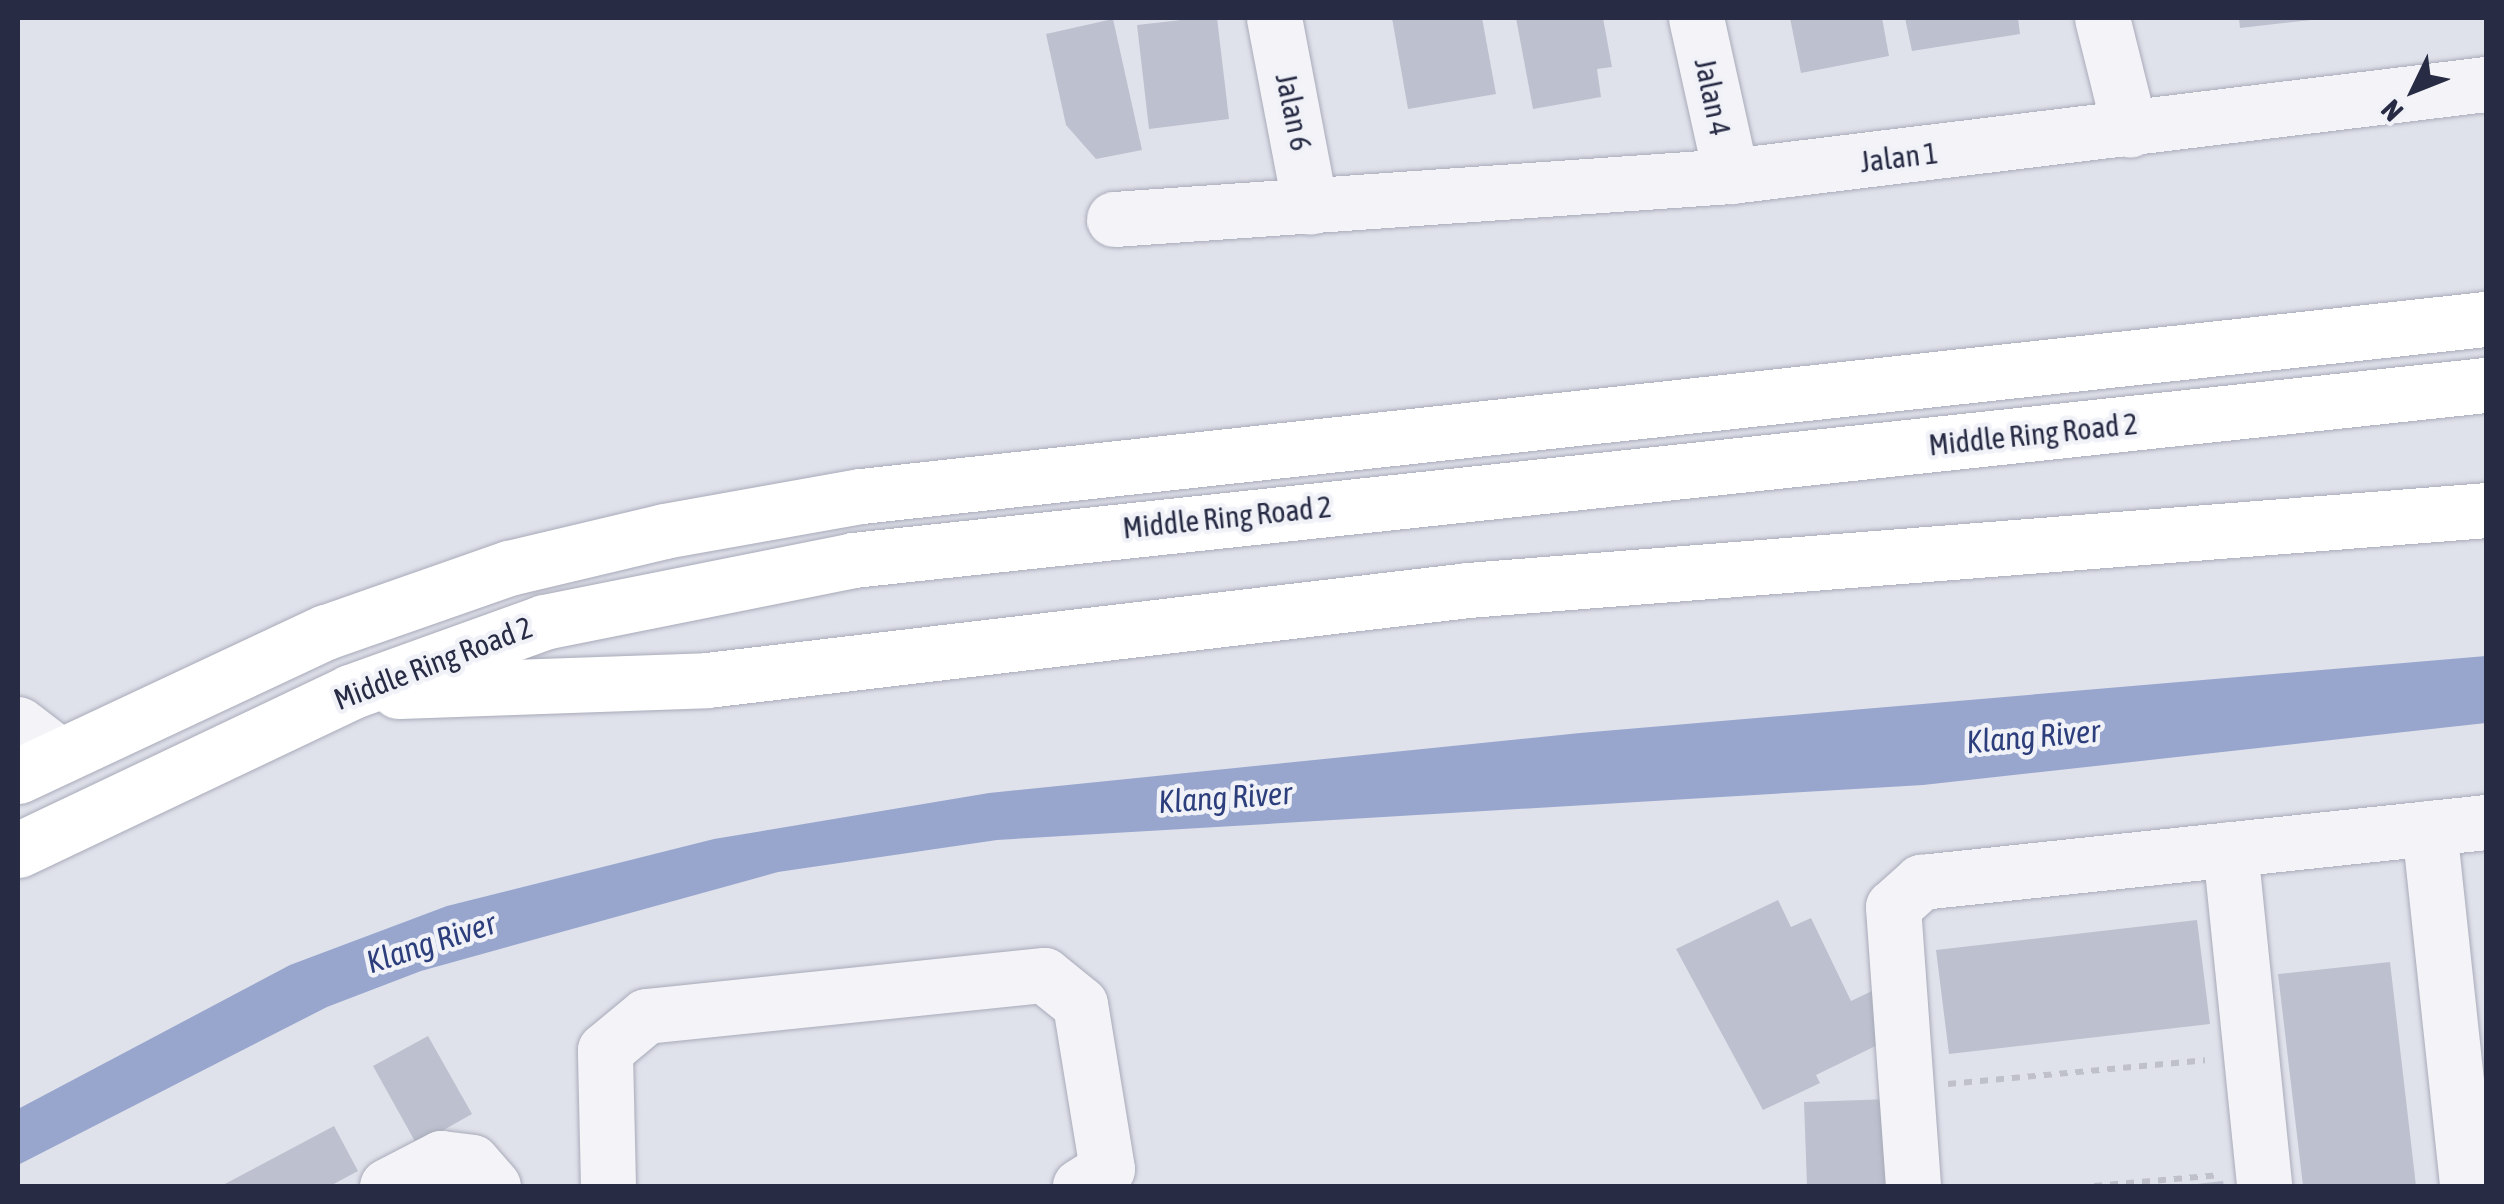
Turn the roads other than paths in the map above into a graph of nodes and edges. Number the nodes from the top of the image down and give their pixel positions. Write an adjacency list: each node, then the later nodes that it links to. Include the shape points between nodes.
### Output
1 (1274, 18): 7 (street, Jalan 6)
2 (1696, 18): 6 (street, Jalan 4)
3 (2102, 18): 5 (street)
4 (2486, 84): 5 (street, Jalan 1)
5 (2130, 130): 6 (street, Jalan 1)
6 (1731, 176): 7 (street, Jalan 1)
7 (1310, 207): 8 (street, Jalan 1)
8 (1114, 219)
9 (2486, 319): 15 (highway, Middle Ring Road 2, via 861,496 508,568 326,632)
10 (2486, 385): 11 (highway, Middle Ring Road 2)
11 (2347, 401): 12 (highway); 14 (highway, Middle Ring Road 2, via 853,560 544,622)
12 (2486, 410)
13 (2486, 510): 14 (highway, via 1468,590 707,680)
14 (350, 692): 19 (highway, Middle Ring Road 2)
15 (32, 752)
16 (2486, 822): 17 (street)
17 (2429, 828): 18 (street); 26 (street)
18 (2230, 849): 20 (street); 25 (street, via 1921,882 1893,907)
19 (18, 850)
20 (2263, 1179)
21 (387, 1186): 22 (street, via 441,1158 472,1162)
22 (493, 1186)
23 (608, 1186): 24 (street, via 605,1050 646,1016 1044,975 1080,1004 1107,1169)
24 (1080, 1186)
25 (1913, 1186)
26 (2467, 1186)

